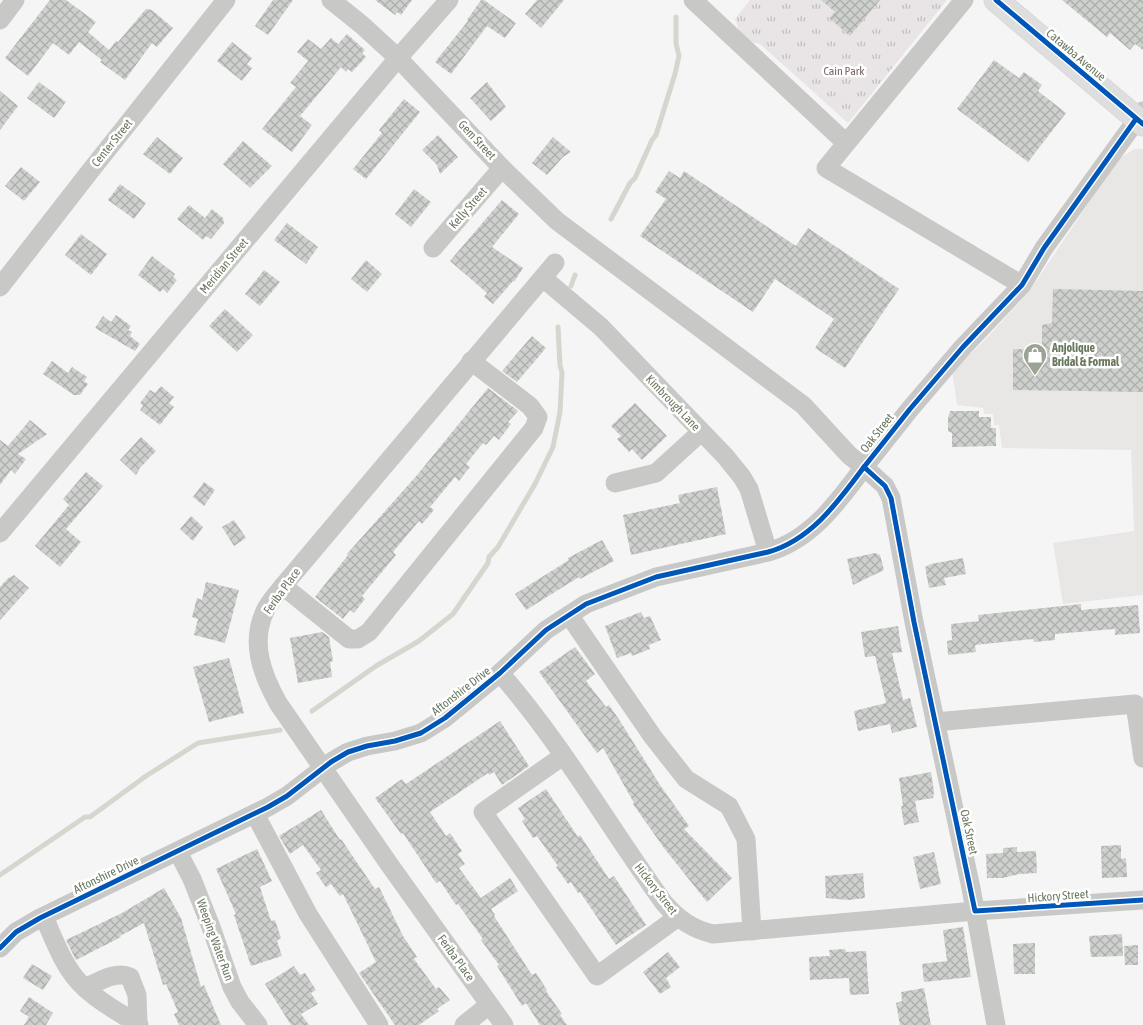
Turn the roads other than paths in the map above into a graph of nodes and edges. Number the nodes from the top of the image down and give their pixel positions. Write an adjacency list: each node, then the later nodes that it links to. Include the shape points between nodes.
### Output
1 (16, 0): 8 (street)
2 (226, 0): 17 (street, Center Street)
3 (331, 0): 9 (street, Gem Street)
4 (449, 0): 9 (street, Meridian Street)
5 (693, 0): 11 (street)
6 (964, 0): 11 (street)
7 (996, 0): 10 (main road, Catawba Avenue)
8 (0, 20)
9 (398, 58): 12 (street, Gem Street); 22 (street, Meridian Street)
10 (1141, 118): 16 (street, Oak Street, via 1044,248)
11 (846, 143): 16 (street, via 826,168)
12 (502, 168): 13 (street, Kelly Street); 20 (street, Gem Street, via 557,221 803,405)
13 (433, 248)
14 (555, 263): 15 (street, Feriba Place)
15 (543, 278): 18 (street, Feriba Place); 19 (street, Kimbrough Lane, via 601,327)
16 (1022, 284): 20 (street, Oak Street, via 958,353)
17 (0, 287)
18 (471, 361): 24 (street, Feriba Place); 24 (street, via 530,406 538,417 534,428 369,632 358,639 349,639)
19 (701, 432): 21 (street, via 656,472); 23 (street, Kimbrough Lane, via 725,456 749,489)
20 (864, 467): 23 (street, Aftonshire Drive, via 812,528 797,540); 27 (street, Oak Street, via 885,486 890,498)
21 (615, 483)
22 (0, 533)
23 (768, 552): 25 (street, Aftonshire Drive, via 656,577 586,604)
24 (283, 586): 30 (street, Feriba Place, via 265,609 261,621 258,633 260,664 278,703)
25 (569, 615): 26 (street, Aftonshire Drive, via 546,630); 37 (street, via 686,779 729,806 746,839)
26 (500, 673): 28 (street, Hickory Street); 30 (street, Aftonshire Drive, via 459,708 421,733 348,752)
27 (935, 722): 29 (street, via 1135,704); 34 (street, Oak Street)
28 (563, 756): 36 (street, Hickory Street, via 637,866); 36 (street, via 483,812 597,976)
29 (1143, 757)
30 (322, 769): 31 (street, Aftonshire Drive, via 287,796); 40 (street, Feriba Place)
31 (255, 814): 32 (street, Aftonshire Drive); 43 (street, via 308,914)
32 (178, 852): 35 (street, Aftonshire Drive); 42 (street, Weeping Water Run, via 192,879 232,987)
33 (1143, 900): 34 (street, Hickory Street)
34 (975, 911): 37 (street, Hickory Street); 46 (street, Oak Street)
35 (44, 916): 38 (street, Aftonshire Drive, via 16,932); 39 (street, via 66,964)
36 (678, 917): 37 (street, Hickory Street, via 699,931 713,934)
37 (752, 931)
38 (0, 948)
39 (85, 988): 41 (street); 41 (street, via 118,974 130,976 137,996)
40 (489, 1005): 44 (street); 45 (street, Feriba Place)
41 (138, 1024)
42 (258, 1025)
43 (379, 1025)
44 (464, 1025)
45 (504, 1025)
46 (996, 1025)

